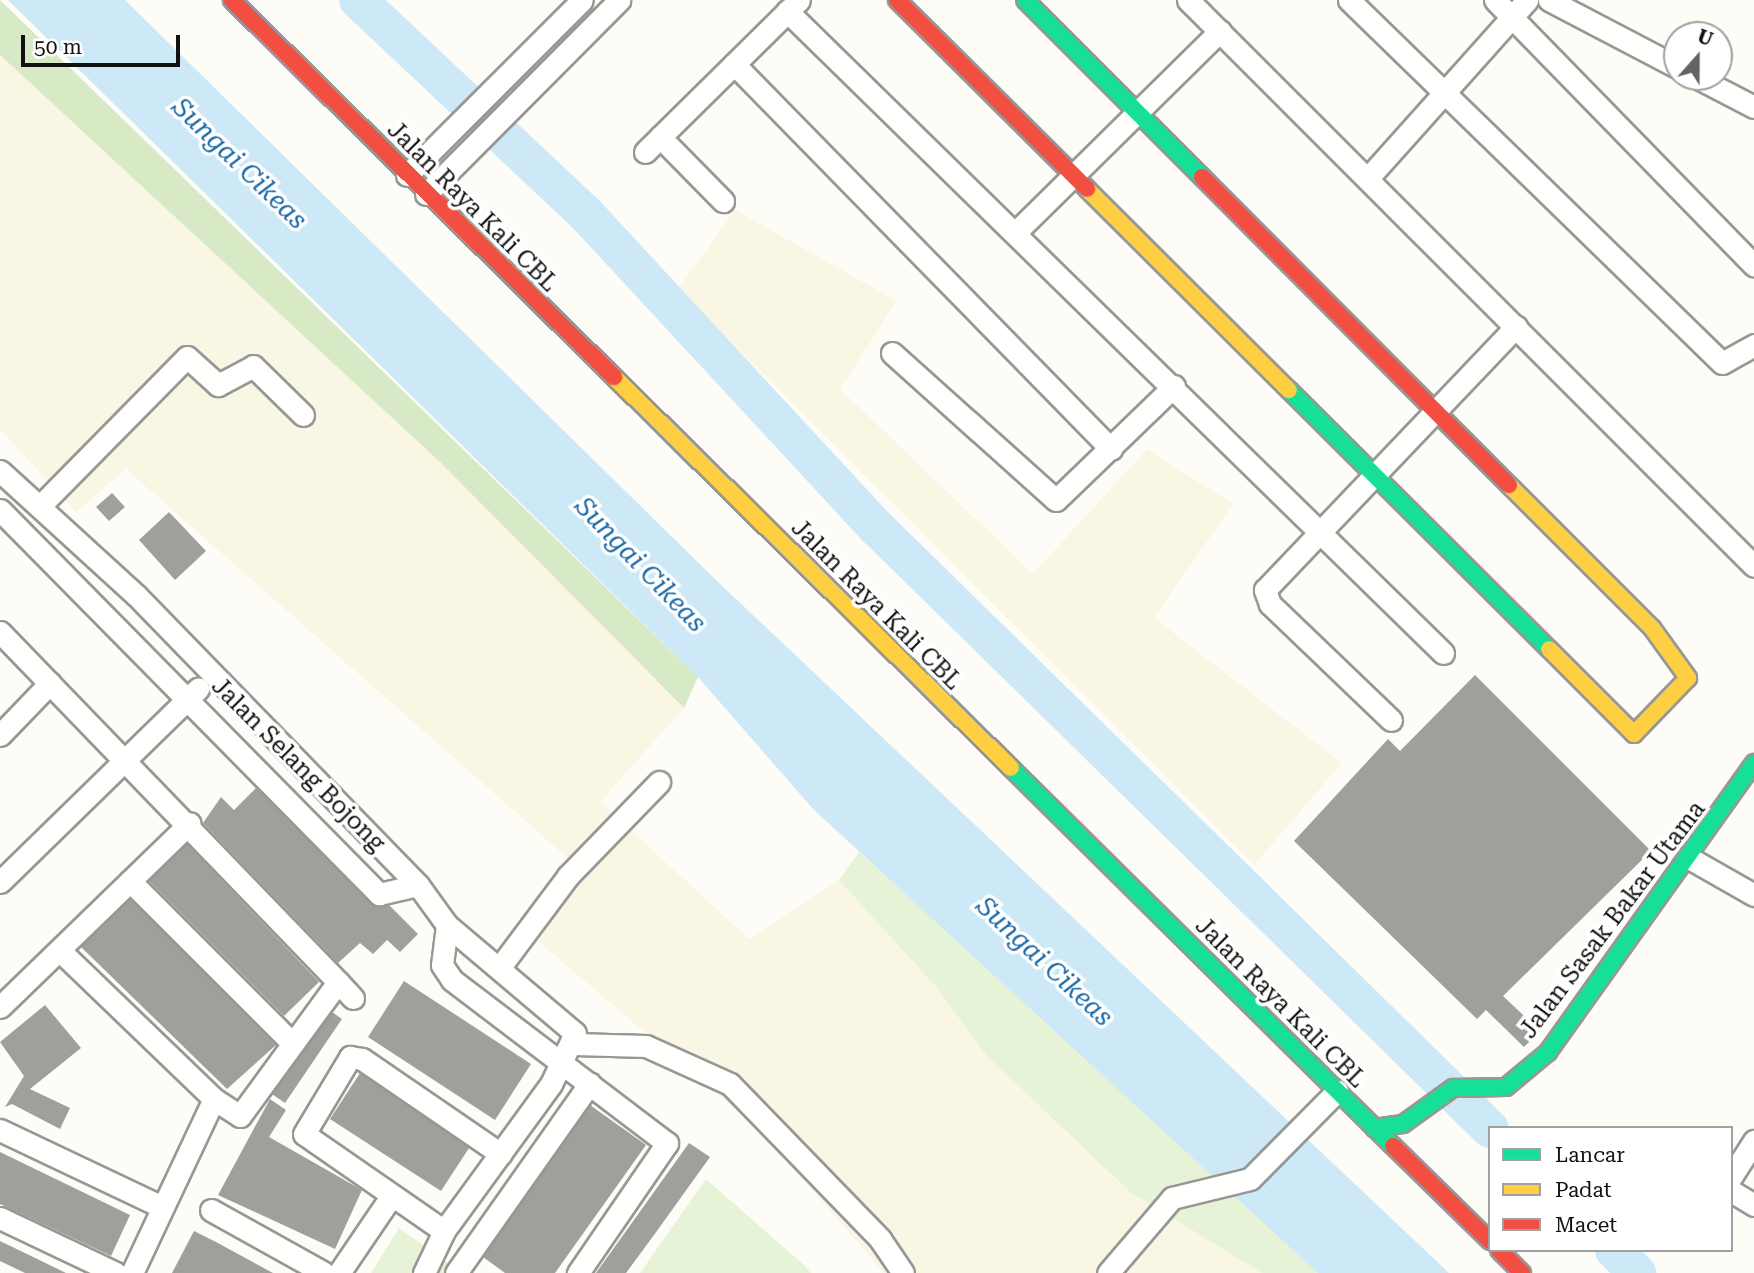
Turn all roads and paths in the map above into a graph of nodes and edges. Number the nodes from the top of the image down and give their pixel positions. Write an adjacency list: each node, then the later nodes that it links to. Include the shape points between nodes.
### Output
1 (232, 0): 24 (main road, Jalan Raya Kali CBL)
2 (582, 0): 14 (street)
3 (619, 0): 16 (street)
4 (897, 0): 25 (main road)
5 (1025, 0): 21 (main road)
6 (1188, 0): 13 (street)
7 (1349, 0): 19 (street)
8 (1495, 0): 12 (street)
9 (1527, 0): 12 (street)
10 (1549, 0): 15 (street)
11 (793, 6): 17 (street); 29 (street)
12 (1515, 19): 19 (street); 30 (street)
13 (1220, 32): 21 (street); 26 (street)
14 (540, 43): 16 (street); 24 (street)
15 (1663, 60)
16 (558, 61): 27 (street)
17 (734, 64): 22 (street); 37 (street)
18 (1723, 91): 20 (street)
19 (1445, 98): 26 (street); 32 (street, via 1722,363)
20 (1754, 107)
21 (1136, 110): 25 (street); 35 (main road)
22 (660, 136): 23 (street); 28 (street)
23 (645, 152)
24 (407, 175): 27 (main road, Jalan Raya Kali CBL)
25 (1074, 175): 29 (street); 39 (main road)
26 (1368, 178): 31 (street)
27 (426, 194): 69 (main road, Jalan Raya Kali CBL)
28 (723, 201)
29 (1017, 231): 34 (street)
30 (1754, 265)
31 (1516, 326): 35 (street); 43 (street)
32 (1754, 345)
33 (892, 353): 37 (street, via 1052,499 1062,500)
34 (1174, 386): 37 (street); 42 (street)
35 (1436, 407): 39 (street); 39 (main road, via 1652,628 1688,678 1634,734)
36 (303, 415): 40 (street, via 253,366 218,386 187,357)
37 (1111, 449)
38 (0, 471): 40 (street, Jalan Selang Bojong)
39 (1372, 473): 42 (street)
40 (41, 505): 46 (street, Jalan Selang Bojong)
41 (0, 510): 48 (street)
42 (1320, 531): 45 (street); 49 (street, via 1268,585 1265,599)
43 (1754, 566)
44 (0, 632): 47 (street)
45 (1443, 653)
46 (209, 677): 48 (street); 58 (street, Jalan Selang Bojong)
47 (50, 683): 50 (street); 51 (street)
48 (190, 697): 51 (street); 58 (street, via 379,894 387,898)
49 (1391, 720)
50 (0, 734)
51 (126, 761): 54 (street); 57 (street)
52 (1754, 763): 55 (main road, Jalan Sasak Bakar Utama)
53 (659, 782): 62 (street, via 568,876)
54 (190, 823): 56 (street); 63 (street)
55 (1691, 859): 59 (street); 71 (main road, Jalan Sasak Bakar Utama, via 1548,1052 1506,1087 1453,1088 1403,1125)
56 (131, 881): 61 (street); 66 (street)
57 (0, 882)
58 (418, 885): 60 (street, Jalan Selang Bojong)
59 (1754, 895)
60 (447, 925): 62 (street, Jalan Selang Bojong); 68 (street, via 444,972)
61 (59, 950): 65 (street); 70 (street)
62 (500, 967): 67 (street, Jalan Selang Bojong, via 573,1029)
63 (338, 982): 64 (street); 66 (street)
64 (354, 998)
65 (0, 1007)
66 (292, 1043): 70 (street, via 245,1116)
67 (574, 1044): 68 (street); 92 (street, via 646,1046 730,1084 880,1239)
68 (577, 1073): 74 (street); 86 (street); 91 (street, via 667,1143)
69 (1329, 1096): 71 (main road, Jalan Raya Kali CBL); 93 (street, via 1250,1179 1171,1198)
70 (214, 1099): 79 (street)
71 (1374, 1128): 83 (main road, Jalan Raya Kali CBL)
72 (0, 1130): 79 (street)
73 (1754, 1141): 75 (street)
74 (501, 1154): 77 (street, via 354,1055 302,1130); 82 (street)
75 (1733, 1174)
76 (1733, 1192): 78 (street)
77 (390, 1198): 82 (street); 90 (street)
78 (1754, 1205)
79 (162, 1207): 88 (street)
80 (211, 1210): 89 (street)
81 (0, 1218): 87 (street)
82 (444, 1231): 85 (street)
83 (1488, 1239)
84 (1501, 1252): 94 (main road)
85 (430, 1269)
86 (464, 1270)
87 (116, 1273)
88 (132, 1273)
89 (324, 1273)
90 (339, 1273)
91 (578, 1273)
92 (903, 1273)
93 (1108, 1273)
94 (1522, 1273)

